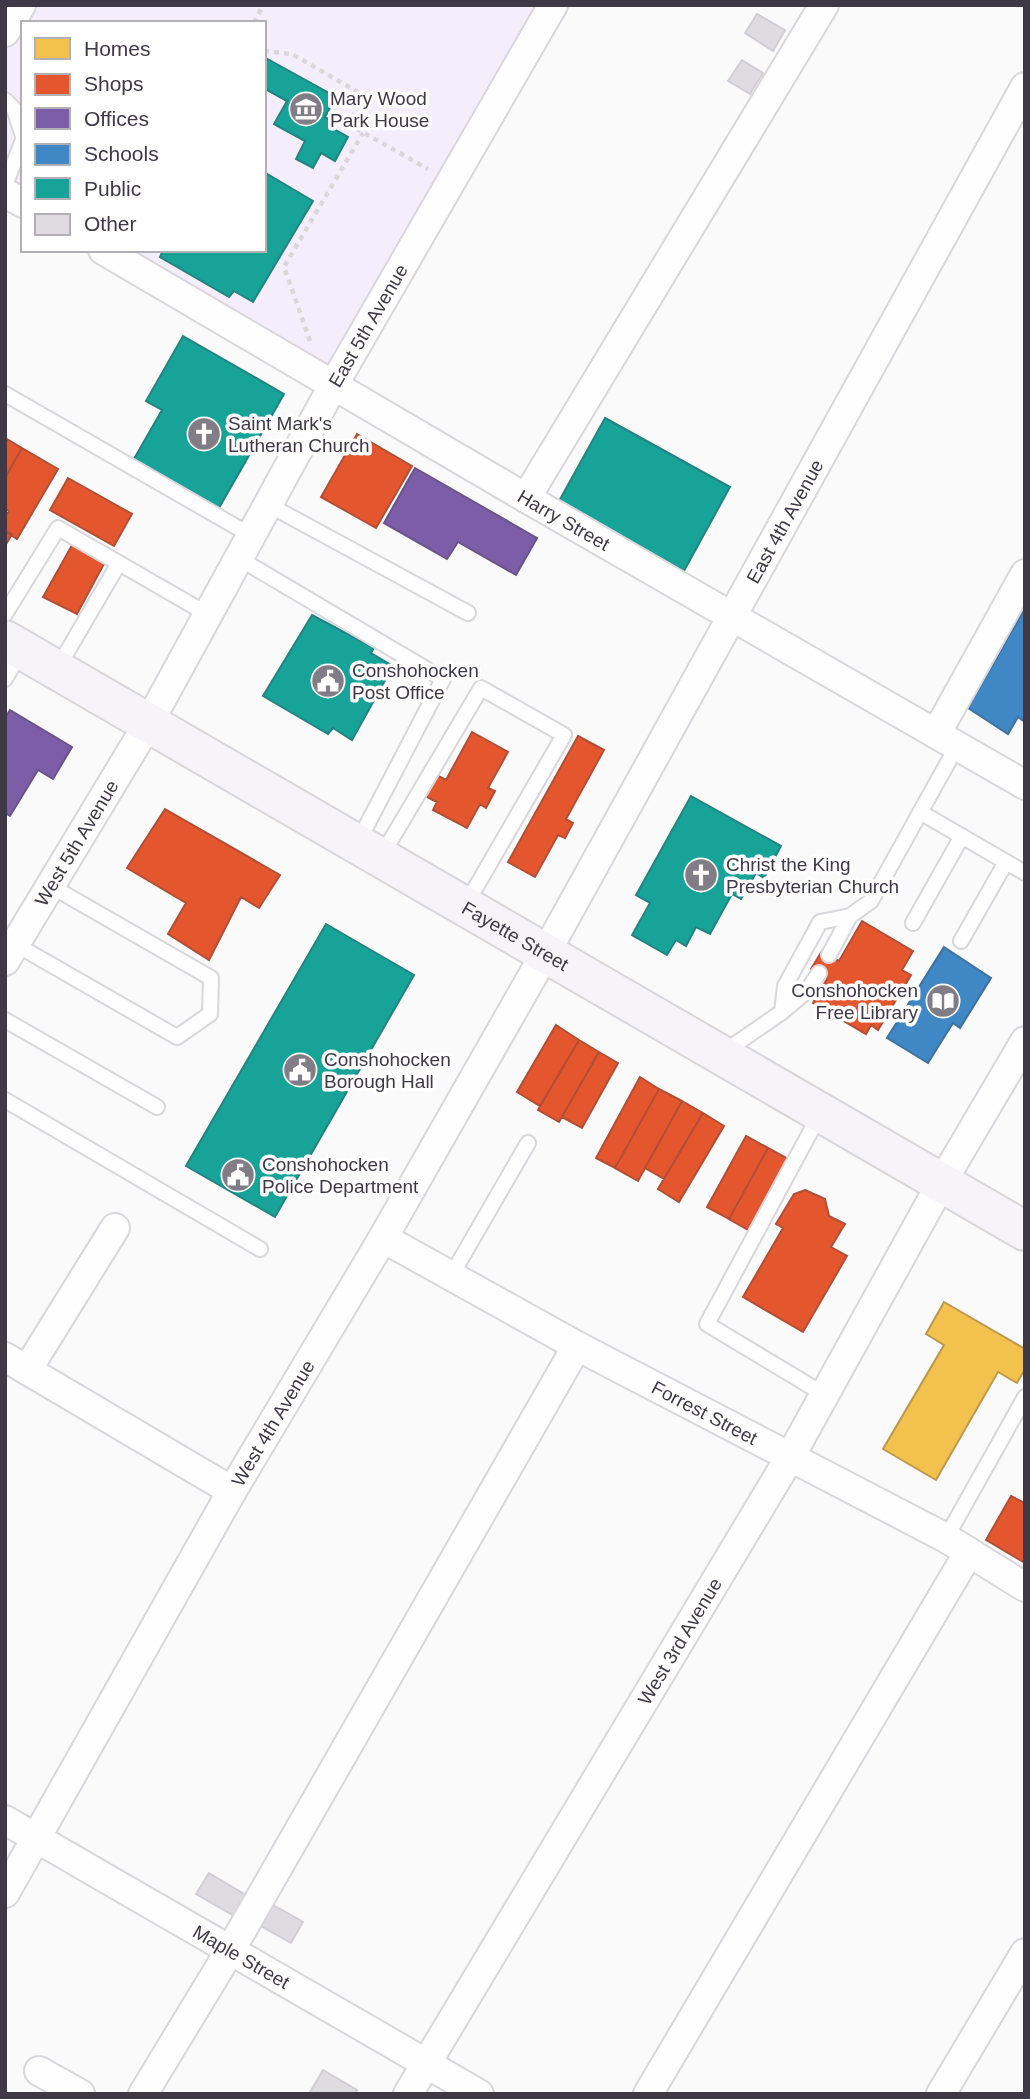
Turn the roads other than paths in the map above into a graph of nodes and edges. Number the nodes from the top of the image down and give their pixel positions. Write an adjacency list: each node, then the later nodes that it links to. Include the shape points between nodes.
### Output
1 (21, 5): 4 (street)
2 (553, 5): 13 (street, East 5th Avenue)
3 (824, 5): 15 (street)
4 (5, 32)
5 (1025, 87): 23 (street, East 4th Avenue)
6 (5, 100): 7 (lane, via 14,108)
7 (21, 131)
8 (21, 143): 9 (lane)
9 (5, 185)
10 (5, 193): 11 (street)
11 (21, 203)
12 (106, 252): 13 (street, Harry Street)
13 (334, 384): 15 (street, Harry Street); 16 (street, East 5th Avenue)
14 (5, 394): 17 (lane)
15 (526, 499): 23 (street, Harry Street)
16 (269, 505): 17 (street, East 5th Avenue); 20 (lane)
17 (246, 548): 22 (street, East 5th Avenue); 31 (lane, via 443,679)
18 (119, 562): 21 (lane, via 58,528); 22 (lane); 25 (lane)
19 (1025, 574): 27 (street)
20 (468, 612)
21 (5, 614)
22 (209, 615): 26 (street, East 5th Avenue)
23 (730, 616): 27 (street, Harry Street); 40 (street, East 4th Avenue)
24 (11, 657): 25 (main road, Fayette Street)
25 (56, 671): 26 (main road, Fayette Street)
26 (148, 724): 31 (main road, Fayette Street); 34 (street, West 5th Avenue)
27 (946, 740): 28 (street, Harry Street); 29 (lane)
28 (1025, 785)
29 (920, 812): 30 (lane); 36 (lane, via 871,901)
30 (962, 836): 32 (lane); 37 (lane)
31 (368, 852): 35 (main road, Fayette Street); 35 (lane, via 481,688 564,735)
32 (1006, 862): 33 (lane); 38 (lane)
33 (1025, 873)
34 (49, 885): 39 (street, West 5th Avenue); 39 (lane, via 211,978 210,1014 177,1037)
35 (464, 907): 40 (main road, Fayette Street)
36 (850, 916): 41 (lane); 43 (lane, via 820,922 785,986)
37 (912, 923)
38 (961, 941)
39 (10, 953)
40 (545, 954): 46 (main road, Fayette Street); 54 (street, West 4th Avenue)
41 (829, 955)
42 (819, 973): 43 (lane)
43 (782, 1013): 46 (lane)
44 (5, 1020): 48 (lane)
45 (1025, 1041): 51 (street, West 3rd Avenue)
46 (720, 1054): 49 (main road, Fayette Street)
47 (5, 1100): 55 (lane)
48 (157, 1107)
49 (821, 1112): 51 (main road, Fayette Street); 59 (lane, via 707,1324)
50 (528, 1143): 56 (lane)
51 (942, 1182): 53 (main road, Fayette Street); 59 (street, West 3rd Avenue)
52 (115, 1228): 58 (street)
53 (1025, 1231)
54 (383, 1238): 56 (street, Forrest Street); 62 (street, West 4th Avenue)
55 (260, 1249)
56 (451, 1276): 57 (street, Forrest Street)
57 (578, 1346): 61 (street, Forrest Street); 68 (street)
58 (16, 1363): 62 (street)
59 (825, 1395): 61 (street, West 3rd Avenue)
60 (1025, 1397): 63 (lane)
61 (790, 1457): 63 (street, Forrest Street); 70 (street, West 3rd Avenue)
62 (232, 1491): 66 (street, West 4th Avenue)
63 (958, 1545): 64 (street, Forrest Street); 76 (street)
64 (1025, 1587)
65 (5, 1820): 66 (street, Maple Street)
66 (37, 1838): 67 (street, West 4th Avenue); 68 (street, Maple Street)
67 (5, 1893)
68 (231, 1949): 70 (street, Maple Street); 73 (street)
69 (1025, 1953): 77 (street)
70 (426, 2062): 74 (street, West 3rd Avenue); 75 (street, Maple Street)
71 (39, 2071): 72 (street)
72 (80, 2094)
73 (144, 2094)
74 (408, 2094)
75 (479, 2094)
76 (648, 2094)
77 (941, 2094)

